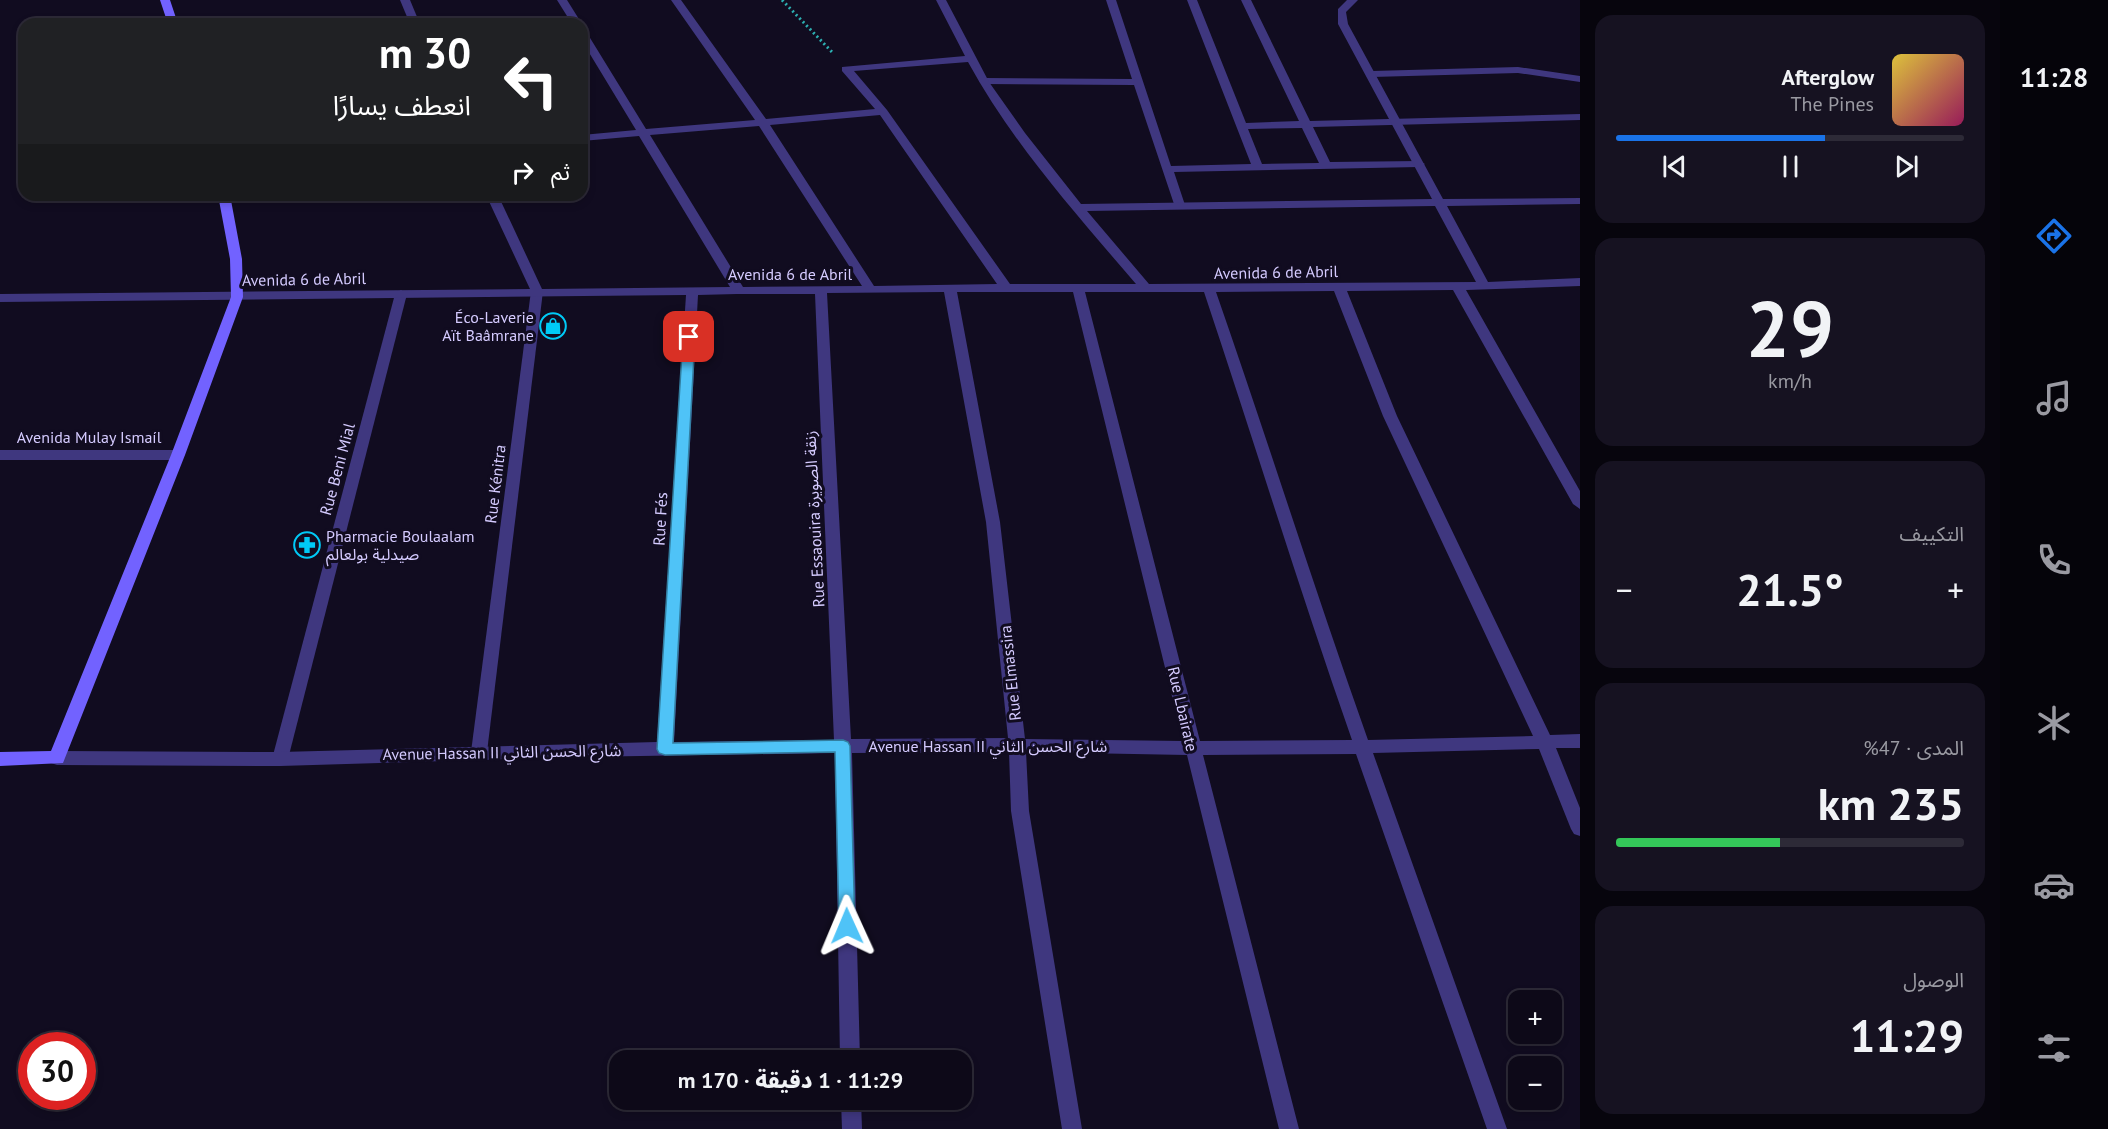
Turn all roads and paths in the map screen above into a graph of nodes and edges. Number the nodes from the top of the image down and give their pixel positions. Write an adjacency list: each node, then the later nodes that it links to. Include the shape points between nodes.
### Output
1 (165, 0): 11 (main road)
2 (405, 0): 12 (street)
3 (562, 0): 13 (street)
4 (676, 0): 24 (street)
5 (782, 0): 16 (path)
6 (941, 0): 15 (street)
7 (1111, 0): 20 (street)
8 (1192, 0): 26 (street)
9 (1246, 0): 25 (street)
10 (1353, 0): 17 (street, via 1341,11 1341,18)
11 (171, 18)
12 (412, 18)
13 (573, 18)
14 (588, 43): 27 (street)
15 (971, 59): 16 (street); 19 (street)
16 (846, 69): 21 (street)
17 (1372, 74): 18 (street, via 1518,70); 23 (street)
18 (1580, 79)
19 (984, 81): 20 (street); 38 (street)
20 (1136, 82): 32 (street)
21 (883, 112): 24 (street); 42 (street)
22 (1580, 117): 23 (street)
23 (1395, 122): 25 (street); 29 (street)
24 (763, 123): 27 (street); 48 (street)
25 (1305, 124): 26 (street); 30 (street)
26 (1242, 126): 31 (street)
27 (643, 133): 28 (street); 51 (street)
28 (588, 138)
29 (1419, 164): 30 (street); 35 (street)
30 (1326, 165): 31 (street)
31 (1258, 167): 32 (street)
32 (1167, 169): 37 (street)
33 (225, 201): 54 (main road, via 236,246)
34 (495, 201): 49 (street)
35 (1440, 201): 36 (street); 37 (street); 41 (street)
36 (1580, 201)
37 (1179, 205): 38 (street)
38 (1080, 208): 44 (street)
39 (1578, 286): 41 (street, Avenida 6 de Abril)
40 (1458, 287): 41 (street, Avenida 6 de Abril); 45 (street, Avenida 6 de Abril); 58 (street)
41 (1485, 287)
42 (1006, 288): 43 (street, Avenida 6 de Abril); 46 (street, Avenida 6 de Abril)
43 (1078, 288): 44 (street, Avenida 6 de Abril); 64 (street, Rue Lbairate)
44 (1146, 288): 47 (street, Avenida 6 de Abril)
45 (1339, 288): 47 (street, Avenida 6 de Abril); 60 (street, via 1390,416)
46 (950, 289): 48 (street, Avenida 6 de Abril); 61 (street, Rue Elmassira, via 993,522)
47 (1209, 289): 63 (street)
48 (871, 290): 52 (street, Avenida 6 de Abril)
49 (537, 291): 50 (street, Avenida 6 de Abril); 53 (street, Avenida 6 de Abril); 66 (street, Rue Kénitra)
50 (692, 291): 51 (street, Avenida 6 de Abril); 65 (street, Rue Fés)
51 (739, 291): 52 (street, Avenida 6 de Abril)
52 (821, 291): 62 (street, Rue Essaouira زنقة الصويرة)
53 (401, 294): 54 (street, Avenida 6 de Abril); 69 (street, Rue Beni Mial)
54 (237, 297): 55 (street, Avenida 6 de Abril); 57 (main road)
55 (0, 298)
56 (0, 455): 57 (street, Avenida Mulay Ismaíl)
57 (178, 455): 67 (main road)
58 (1580, 504)
59 (1580, 741): 60 (street, Avenue Hassan II شارع الحسن الثاني)
60 (1545, 742): 63 (street, Avenue Hassan II شارع الحسن الثاني); 70 (street)
61 (1017, 744): 62 (street, Avenue Hassan II شارع الحسن الثاني); 64 (street, Avenue Hassan II شارع الحسن الثاني); 74 (street, Rue Elmassira, via 1020,810)
62 (843, 746): 65 (street, Avenue Hassan II شارع الحسن الثاني); 71 (street, Rue Essaouira زنقة الصويرة)
63 (1362, 747): 64 (street, Avenue Hassan II شارع الحسن الثاني); 76 (street)
64 (1192, 748): 75 (street, Rue Lbairate)
65 (665, 749): 66 (street, Avenue Hassan II شارع الحسن الثاني)
66 (479, 752): 69 (street, Avenue Hassan II شارع الحسن الثاني)
67 (57, 758): 68 (main road, Avenue Hassan II شارع الحسن الثاني); 69 (street, Avenue Hassan II شارع الحسن الثاني)
68 (0, 759)
69 (280, 759)
70 (1580, 829)
71 (850, 1050)
72 (851, 1110): 73 (street)
73 (852, 1129)
74 (1072, 1129)
75 (1289, 1129)
76 (1497, 1129)

